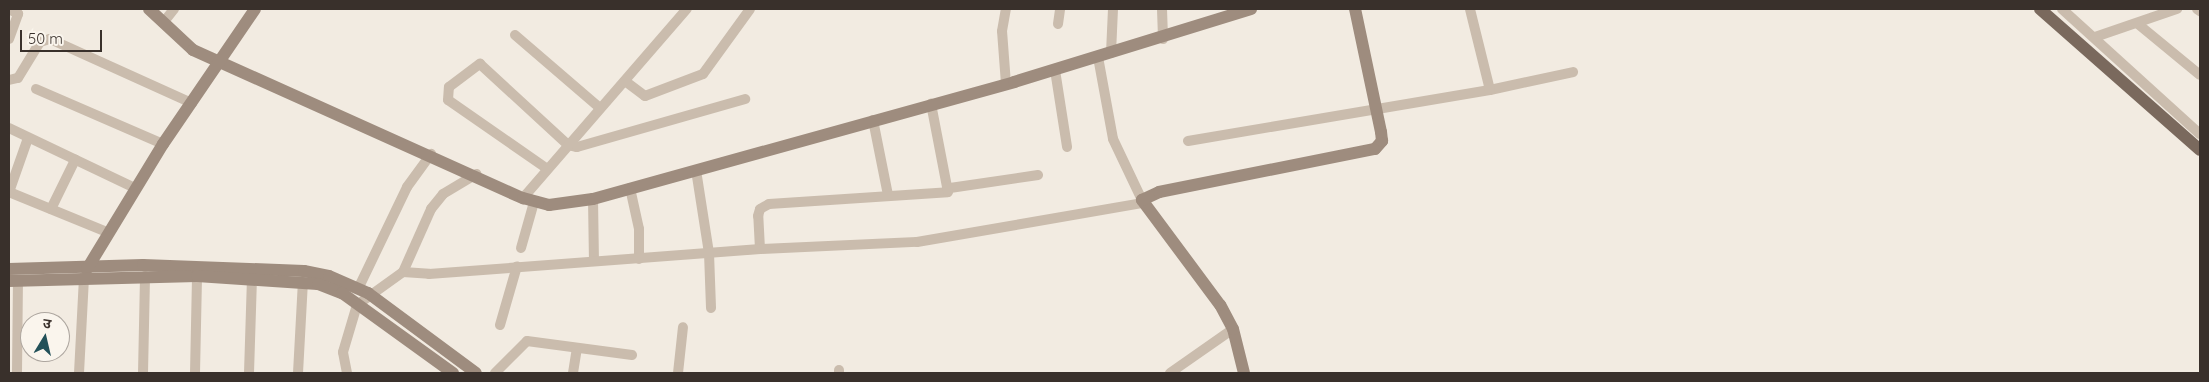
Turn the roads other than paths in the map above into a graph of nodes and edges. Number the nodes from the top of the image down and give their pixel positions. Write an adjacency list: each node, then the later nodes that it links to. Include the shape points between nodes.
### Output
1 (9, 9): 25 (street, via 18,14)
2 (149, 9): 20 (street)
3 (174, 9): 20 (street)
4 (255, 9): 29 (street)
5 (688, 9): 34 (street)
6 (750, 9): 34 (street, via 703,74 645,96)
7 (1006, 9): 35 (street, via 1002,32)
8 (1060, 9): 21 (street)
9 (1114, 9): 27 (street)
10 (1162, 9): 26 (street)
11 (1251, 9): 19 (street)
12 (1355, 9): 42 (street)
13 (1470, 9): 37 (street)
14 (2040, 9): 51 (main road)
15 (2062, 9): 24 (street)
16 (2177, 9): 22 (street)
17 (2197, 9): 18 (street)
18 (2200, 11)
19 (1229, 13): 26 (street)
20 (163, 23): 29 (street, via 193,50)
21 (1058, 24)
22 (2138, 24): 24 (street); 32 (street)
23 (515, 35): 41 (street)
24 (2095, 37): 45 (street)
25 (9, 38)
26 (1163, 40): 27 (street)
27 (1111, 53): 28 (street)
28 (1098, 57): 30 (street); 65 (street, via 1113,139)
29 (222, 62): 39 (street); 52 (street)
30 (1055, 70): 35 (street); 50 (street)
31 (1573, 72): 37 (street)
32 (2200, 75)
33 (9, 80): 39 (street, via 18,78 40,42 50,39)
34 (625, 81): 41 (street)
35 (1006, 84): 40 (street)
36 (36, 89): 48 (street)
37 (1490, 90): 42 (street)
38 (744, 100): 49 (street, via 588,146)
39 (192, 104): 48 (street)
40 (931, 104): 43 (street); 60 (street)
41 (600, 108): 49 (street)
42 (1374, 108): 47 (street); 65 (street, via 1382,142 1375,149 1158,192)
43 (873, 120): 55 (street); 62 (street)
44 (9, 128): 46 (street)
45 (2200, 134)
46 (28, 138): 53 (street); 61 (street)
47 (1188, 141)
48 (163, 144): 58 (street)
49 (568, 145): 54 (street); 54 (street, via 480,64 448,87 448,100)
50 (1067, 147)
51 (2200, 150)
52 (431, 154): 56 (street); 82 (street, via 407,187)
53 (75, 160): 58 (street); 66 (street)
54 (546, 168): 64 (street)
55 (696, 170): 59 (street); 70 (street)
56 (476, 174): 64 (street); 76 (street, via 444,194 431,209)
57 (1038, 175): 60 (street)
58 (135, 188): 67 (street)
59 (630, 188): 63 (street); 71 (street, via 640,229)
60 (950, 188): 62 (street, via 911,197)
61 (9, 192): 66 (street)
62 (888, 195): 69 (street, via 769,204 760,208 758,216)
63 (593, 199): 64 (street, via 560,205); 72 (street)
64 (529, 200): 68 (street)
65 (1142, 201): 69 (street, via 917,242); 87 (street)
66 (51, 209): 67 (street)
67 (108, 232): 75 (street)
68 (521, 248)
69 (760, 249): 70 (street)
70 (708, 253): 71 (street); 84 (street)
71 (639, 259): 72 (street)
72 (594, 261): 73 (street)
73 (517, 266): 76 (street); 85 (street)
74 (9, 268): 75 (street)
75 (86, 271): 77 (street); 80 (street); 82 (street, via 304,271); 91 (street)
76 (403, 272): 82 (street)
77 (145, 276): 78 (street); 92 (street)
78 (197, 276): 79 (street); 93 (street)
79 (252, 278): 81 (street); 94 (street)
80 (14, 280): 90 (street)
81 (304, 282): 83 (street, via 328,286); 95 (street)
82 (363, 291): 83 (street); 98 (street)
83 (357, 305): 96 (street, via 343,352); 97 (street)
84 (711, 308)
85 (500, 325)
86 (683, 327): 101 (street)
87 (1233, 329): 102 (street); 103 (street)
88 (577, 349): 89 (street); 99 (street, via 527,341); 100 (street)
89 (632, 356)
90 (17, 373)
91 (79, 373)
92 (142, 373)
93 (195, 373)
94 (249, 373)
95 (298, 373)
96 (347, 373)
97 (453, 373)
98 (476, 373)
99 (495, 373)
100 (573, 373)
101 (678, 373)
102 (1170, 373)
103 (1244, 373)

